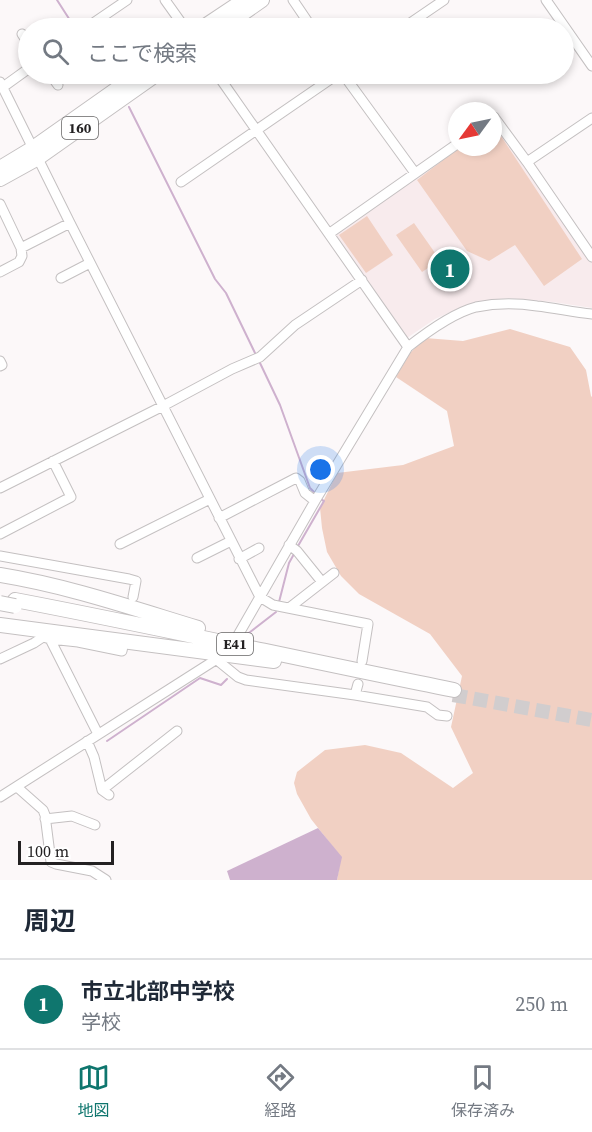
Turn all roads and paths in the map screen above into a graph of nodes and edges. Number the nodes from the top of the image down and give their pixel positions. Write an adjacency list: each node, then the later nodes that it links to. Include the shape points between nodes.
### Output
1 (127, 0): 8 (street)
2 (165, 0): 9 (street)
3 (244, 0): 10 (highway)
4 (262, 0): 11 (highway)
5 (293, 0): 12 (street)
6 (444, 0): 13 (street)
7 (546, 0): 14 (street)
8 (101, 18)
9 (178, 18)
10 (217, 18)
11 (236, 18)
12 (305, 18)
13 (418, 18)
14 (559, 18)
15 (574, 40): 16 (street)
16 (592, 66)
17 (18, 75): 18 (street)
18 (1, 84): 28 (street)
19 (125, 84): 28 (highway, 160)
20 (142, 84): 28 (highway, 160)
21 (224, 84): 26 (street)
22 (324, 84): 26 (street)
23 (350, 84): 31 (street)
24 (592, 118): 29 (street)
25 (502, 128): 29 (street)
26 (257, 130): 33 (street); 36 (street)
27 (448, 150): 31 (street)
28 (35, 153): 30 (highway, 160); 32 (highway, 160); 35 (street)
29 (527, 162): 38 (street)
30 (0, 168)
31 (415, 173): 36 (street)
32 (0, 180)
33 (182, 182)
34 (0, 204): 37 (street)
35 (70, 223): 37 (street); 39 (street)
36 (330, 233): 42 (street)
37 (21, 248): 40 (street, via 19,262)
38 (592, 257)
39 (90, 263): 41 (street); 47 (street)
40 (0, 272)
41 (61, 278)
42 (362, 280): 44 (street); 47 (street, via 295,325 260,357)
43 (592, 314): 44 (street, via 505,303 475,308 446,321)
44 (408, 347): 51 (street)
45 (0, 361): 46 (street)
46 (0, 366)
47 (163, 406): 48 (street); 50 (street)
48 (53, 461): 49 (street); 53 (street, via 71,497)
49 (0, 488)
50 (210, 499): 52 (street); 55 (street)
51 (315, 501): 52 (street, via 296,478); 56 (street)
52 (219, 518): 54 (street)
53 (0, 534)
54 (231, 541): 59 (street); 60 (street)
55 (120, 544)
56 (290, 545): 63 (street); 66 (street)
57 (259, 548): 60 (street)
58 (0, 556): 65 (street, via 136,581)
59 (197, 558)
60 (239, 558): 66 (street)
61 (334, 573): 63 (street)
62 (0, 575): 75 (highway, via 90,594)
63 (322, 582): 69 (street)
64 (0, 597): 68 (highway, E41); 71 (highway, via 12,623)
65 (133, 597)
66 (260, 597): 69 (street); 72 (street)
67 (0, 603): 68 (highway, E41, bridge)
68 (15, 603): 75 (highway, E41, via 145,625)
69 (289, 608): 77 (street, via 368,624)
70 (0, 625): 71 (highway)
71 (18, 627): 75 (highway)
72 (237, 637)
73 (50, 639): 74 (street, via 122,651); 76 (street, via 43,638); 83 (street)
74 (123, 646)
75 (276, 657): 79 (highway, E41)
76 (0, 659)
77 (362, 661)
78 (358, 684): 80 (street)
79 (454, 692)
80 (355, 696): 81 (street, via 427,708); 83 (street, via 246,680 218,658)
81 (447, 716)
82 (177, 731): 84 (street, via 106,793)
83 (98, 734): 84 (street)
84 (87, 741): 85 (street)
85 (16, 787): 86 (street); 87 (street, via 43,810)
86 (0, 797)
87 (45, 819): 88 (street, via 72,816); 89 (street, via 51,862 92,871)
88 (95, 825)
89 (106, 880)

